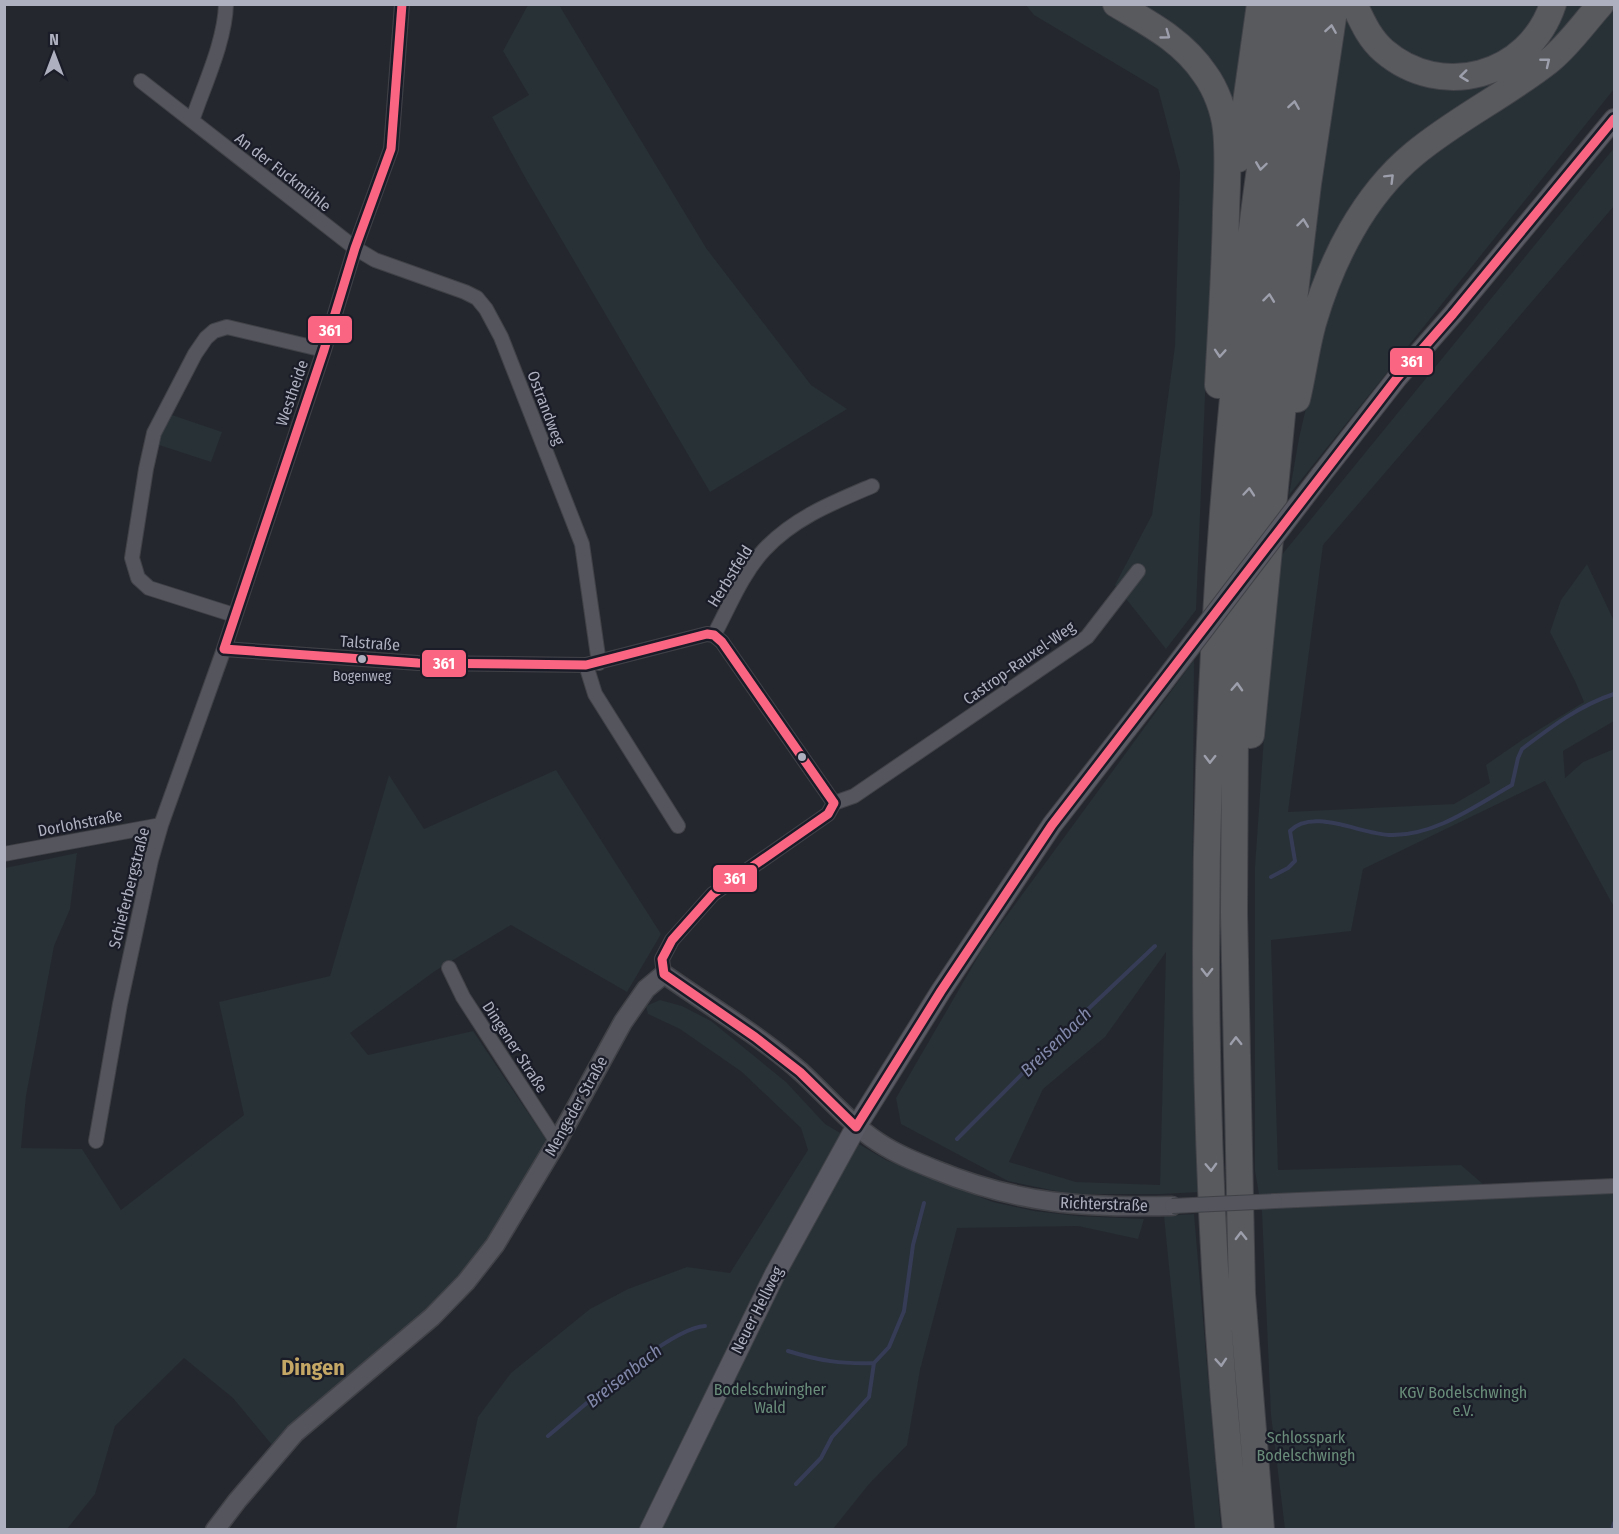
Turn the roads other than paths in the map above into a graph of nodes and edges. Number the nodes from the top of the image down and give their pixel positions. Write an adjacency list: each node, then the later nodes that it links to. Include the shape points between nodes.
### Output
1 (226, 4): 13 (street, via 226,18)
2 (402, 4): 14 (street, Westheide, via 391,149)
3 (1116, 4): 15 (highway, one-way to 15, via 1187,50 1207,76 1221,108 1228,163)
4 (1260, 4): 15 (highway)
5 (1286, 4): 20 (highway, one-way to 20, via 1240,326)
6 (1310, 4): 29 (highway, one-way to 6, via 1235,726 1251,479 1279,211)
7 (1335, 4): 18 (highway, one-way to 7, via 1307,195)
8 (1354, 4): 9 (highway, one-way to 8, via 1533,42 1512,60 1487,73 1460,78 1432,75 1406,66 1383,50 1365,29)
9 (1553, 4)
10 (1601, 4): 18 (highway, one-way to 10, via 1313,325 1354,224 1382,185 1412,155 1551,59)
11 (141, 81): 13 (street, An der Fuckmühle)
12 (1614, 119): 32 (main road, Neuer Hellweg, bridge, via 1396,378 1052,825)
13 (192, 120): 14 (street, An der Fuckmühle)
14 (355, 248): 16 (street, Westheide); 24 (street, Ostrandweg, via 375,260 465,292 486,309 501,337 582,544)
15 (1225, 274): 20 (highway, one-way to 20, via 1214,448)
16 (324, 350): 21 (street, Westheide); 21 (street, via 227,327 214,331 195,354 154,433 132,558 135,573 149,588)
17 (872, 486): 22 (street, Herbstfeld, via 813,512 764,550)
18 (1274, 489): 29 (highway, via 1248,762 1244,878)
19 (1138, 571): 25 (street, Castrop-Rauxel-Weg, via 1087,637 854,796)
20 (1216, 596): 39 (highway, one-way to 39, via 1206,914 1208,1089 1220,1345)
21 (234, 615): 23 (street, Westheide)
22 (714, 635): 24 (street, Talstraße); 25 (street)
23 (224, 650): 24 (street, Talstraße, via 418,663); 26 (street, Schieferbergstraße)
24 (592, 664): 27 (street, via 595,694)
25 (834, 803): 31 (street, via 828,814 713,894 672,940 662,959)
26 (161, 825): 28 (street, Dorlohstraße); 33 (street, Schieferbergstraße, via 120,1004)
27 (678, 826)
28 (4, 854)
29 (1234, 913): 40 (highway, one-way to 29, via 1242,1294)
30 (449, 968): 34 (street, Dingener Straße, via 463,997)
31 (664, 974): 32 (street, Richterstraße, via 800,1072); 34 (street, Mengeder Straße, via 646,989 623,1022)
32 (856, 1126): 36 (street, Richterstraße, via 904,1157 1002,1193 1044,1202 1102,1207); 38 (main road, Neuer Hellweg, via 760,1302)
33 (96, 1141)
34 (557, 1142): 37 (street, Mengeder Straße, via 495,1245 466,1282 432,1317 295,1433)
35 (1614, 1185): 36 (street, Richterstraße, bridge)
36 (1172, 1206)
37 (215, 1530)
38 (650, 1530)
39 (1236, 1530)
40 (1261, 1530)

